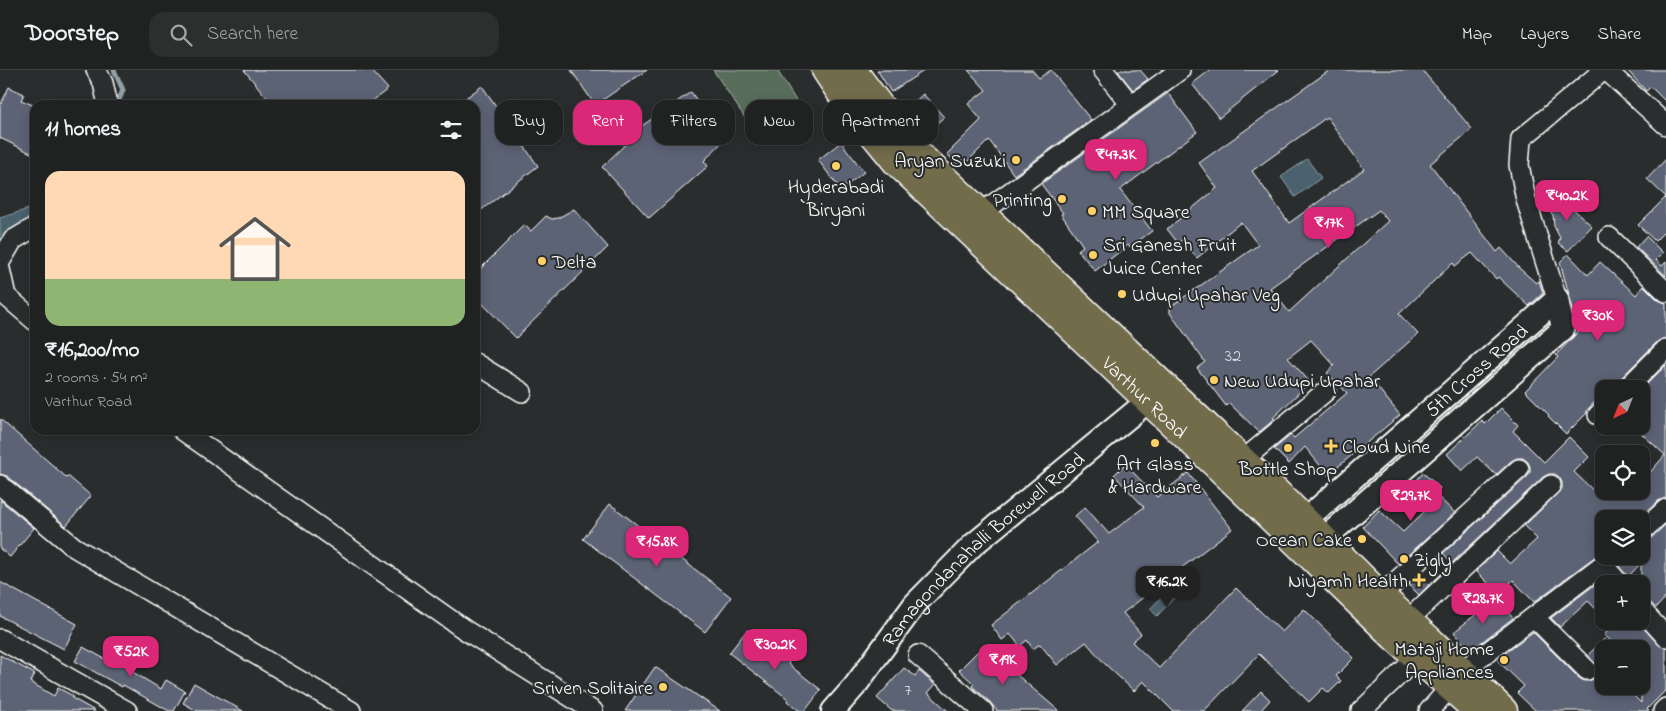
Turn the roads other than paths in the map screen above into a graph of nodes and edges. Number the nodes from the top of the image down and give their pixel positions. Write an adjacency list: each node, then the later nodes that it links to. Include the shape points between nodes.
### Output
1 (96, 70): 7 (street)
2 (826, 70): 24 (main road, Varthur Road, via 896,161)
3 (852, 70): 10 (main road, Varthur Road, via 910,147)
4 (1103, 70): 8 (street)
5 (1180, 70): 8 (street)
6 (1605, 70): 9 (street); 17 (street, 5th Cross Road, via 1521,138 1519,165 1526,200)
7 (107, 100)
8 (1131, 105): 10 (street)
9 (1666, 124)
10 (981, 214): 26 (main road, Varthur Road)
11 (30, 229): 13 (street)
12 (1609, 236): 16 (street)
13 (6, 241): 14 (street)
14 (0, 262)
15 (0, 269): 18 (street, via 6,296)
16 (1666, 292)
17 (1557, 299): 31 (street, 5th Cross Road); 33 (street, 5th Cross Road, via 1563,329)
18 (30, 317)
19 (1666, 349): 21 (street)
20 (480, 366): 23 (street)
21 (1635, 380)
22 (1326, 391): 26 (street)
23 (522, 392)
24 (1148, 401): 41 (main road, Varthur Road, via 1395,638); 50 (street, Ramagondanahalli Borewell Road, via 967,552 915,604)
25 (189, 435): 49 (street, via 465,630)
26 (1242, 461): 31 (main road, Varthur Road)
27 (1519, 469): 35 (street)
28 (0, 485): 48 (street, via 74,547)
29 (1551, 485): 38 (street)
30 (1664, 514): 32 (street)
31 (1304, 521): 33 (main road, Varthur Road)
32 (1650, 525)
33 (1324, 540): 35 (main road, Varthur Road)
34 (1603, 565): 36 (street)
35 (1380, 596): 38 (main road, Varthur Road)
36 (1534, 617): 43 (street); 44 (street)
37 (1650, 619): 39 (street)
38 (1406, 621): 41 (main road, Varthur Road)
39 (1666, 637)
40 (0, 640): 47 (street)
41 (1427, 652): 44 (main road, Varthur Road); 52 (street); 53 (street); 55 (main road, Varthur Road)
42 (918, 655): 51 (street)
43 (1587, 670)
44 (1462, 671): 56 (main road, Varthur Road)
45 (1444, 693): 54 (street)
46 (1666, 708): 57 (street)
47 (127, 711)
48 (351, 711)
49 (593, 711)
50 (833, 711)
51 (983, 711)
52 (1361, 711)
53 (1372, 711)
54 (1428, 711)
55 (1478, 711)
56 (1503, 711)
57 (1663, 711)

